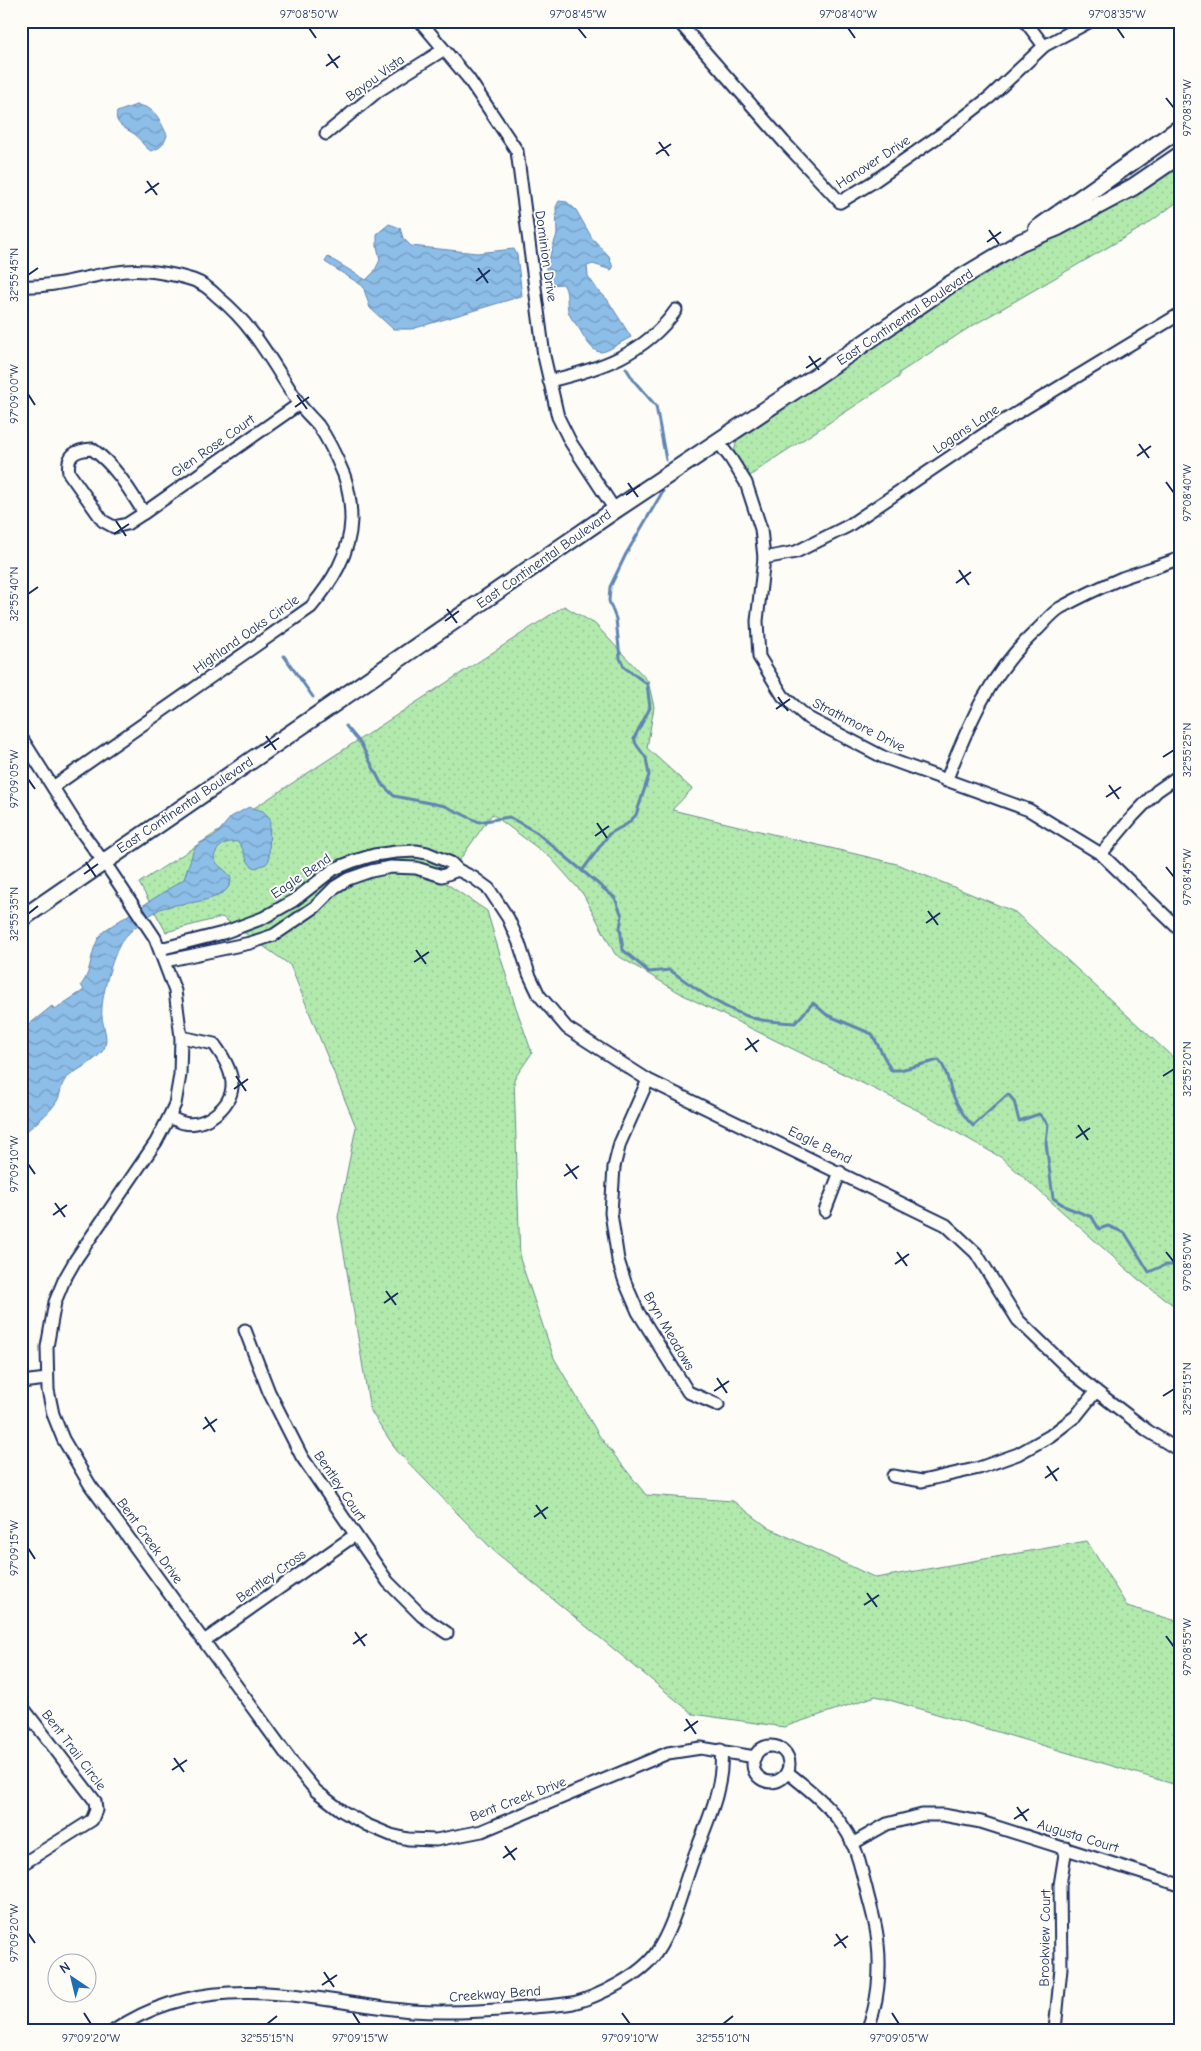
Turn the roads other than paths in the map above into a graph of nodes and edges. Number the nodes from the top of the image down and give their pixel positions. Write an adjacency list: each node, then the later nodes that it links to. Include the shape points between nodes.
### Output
1 (420, 21): 6 (street, Dominion Drive)
2 (678, 21): 5 (street, Hanover Drive, via 840,202 946,131 990,97)
3 (1025, 21): 5 (street)
4 (1091, 21): 5 (street, Hanover Drive)
5 (1044, 46)
6 (443, 50): 8 (street, Bayou Vista, via 378,91); 14 (street, Dominion Drive, via 483,98 517,151)
7 (1180, 128): 10 (main road, East Continental Boulevard)
8 (326, 134)
9 (1180, 155): 10 (main road, East Continental Boulevard, via 1133,187)
10 (1021, 242): 16 (main road, East Continental Boulevard, via 949,285)
11 (21, 286): 15 (street, Highland Oaks Circle, via 66,282 127,270 194,280 232,308 254,332)
12 (676, 310): 14 (street, via 651,339 630,352 581,374)
13 (1180, 314): 19 (street, Logans Lane, via 1002,422 848,526 796,552)
14 (549, 382): 17 (street, Dominion Drive, via 558,417 571,443)
15 (299, 404): 18 (street, Glen Rose Court); 24 (street, Highland Oaks Circle, via 318,426 349,490 350,534 334,577 311,607)
16 (718, 442): 17 (main road, East Continental Boulevard); 19 (street, Strathmore Drive, via 746,483 761,529)
17 (615, 510): 26 (main road, East Continental Boulevard)
18 (144, 513): 18 (street, Glen Rose Court, via 127,524 114,527 103,521 69,473 72,455 92,449 103,456)
19 (764, 558): 23 (street, Strathmore Drive, via 757,621 759,657 783,696 808,718 883,757)
20 (1180, 558): 23 (street, via 1086,595 1058,610 1031,634 1006,662 987,691 970,722)
21 (21, 737): 24 (street, Bent Creek Drive)
22 (1180, 775): 25 (street, via 1157,791)
23 (946, 781): 25 (street, Strathmore Drive, via 1029,810)
24 (53, 787): 26 (street, Bent Creek Drive)
25 (1101, 854): 29 (street, Strathmore Drive)
26 (102, 861): 28 (main road, East Continental Boulevard); 30 (street, Bent Creek Drive)
27 (458, 870): 30 (street, Eagle Bend, via 451,862 416,851 374,855 334,869 293,901 255,922); 31 (street, Eagle Bend, via 442,876 416,868 371,871 335,887 314,907 274,935); 33 (street, Eagle Bend, via 489,889 497,899 539,995 566,1028)
28 (21, 919)
29 (1180, 930)
30 (160, 949): 31 (street, Bent Creek Drive)
31 (165, 962): 32 (street, Bent Creek Drive, via 175,991)
32 (181, 1037): 34 (street, Bent Creek Drive, via 180,1075 175,1104); 34 (street, via 214,1044 225,1059 232,1086 223,1107 204,1121 185,1123)
33 (648, 1080): 35 (street, Eagle Bend); 41 (street, Bryn Meadows, via 620,1144 614,1167 611,1213 618,1260 638,1312 688,1392)
34 (169, 1117): 38 (street, Bent Creek Drive, via 156,1142 64,1280 55,1302 46,1347)
35 (840, 1172): 36 (street); 40 (street, Eagle Bend, via 946,1225 976,1253 1018,1320)
36 (825, 1211)
37 (244, 1330): 44 (street, Bentley Court, via 269,1392 302,1457)
38 (47, 1379): 39 (street); 46 (street, Bent Creek Drive, via 53,1414 63,1439 90,1485)
39 (21, 1382)
40 (1096, 1391): 42 (street, Eagle Bend); 43 (street, via 1076,1416 1018,1454 979,1468 922,1481)
41 (718, 1405)
42 (1180, 1451)
43 (893, 1476)
44 (355, 1535): 45 (street, Bentley Court, via 388,1582 422,1616); 46 (street, Bentley Cross)
45 (447, 1633)
46 (204, 1641): 48 (street, Bent Creek Drive, via 316,1791 366,1825 408,1839 436,1840 482,1831 668,1754 701,1748)
47 (21, 1705): 53 (street, Bent Trail Circle, via 94,1801 96,1810 92,1820)
48 (721, 1750): 49 (street, Bent Creek Drive); 55 (street, Creekway Bend, via 720,1782 673,1922 655,1955 613,1988 573,2002 498,2011 448,2012 412,2011 269,1994 228,1993 176,2001 152,2009)
49 (755, 1756): 50 (street, via 764,1748 776,1747 786,1754); 50 (street, via 754,1769 761,1779 773,1782)
50 (787, 1772): 51 (street, via 814,1792 836,1816)
51 (852, 1844): 52 (street, Augusta Court, via 887,1824 943,1815 981,1822); 56 (street, via 858,1856 878,1943 876,2000)
52 (1066, 1848): 54 (street, Augusta Court); 57 (street, Brookview Court, via 1060,1885 1061,1968)
53 (21, 1865)
54 (1180, 1885)
55 (115, 2030)
56 (867, 2030)
57 (1055, 2030)

